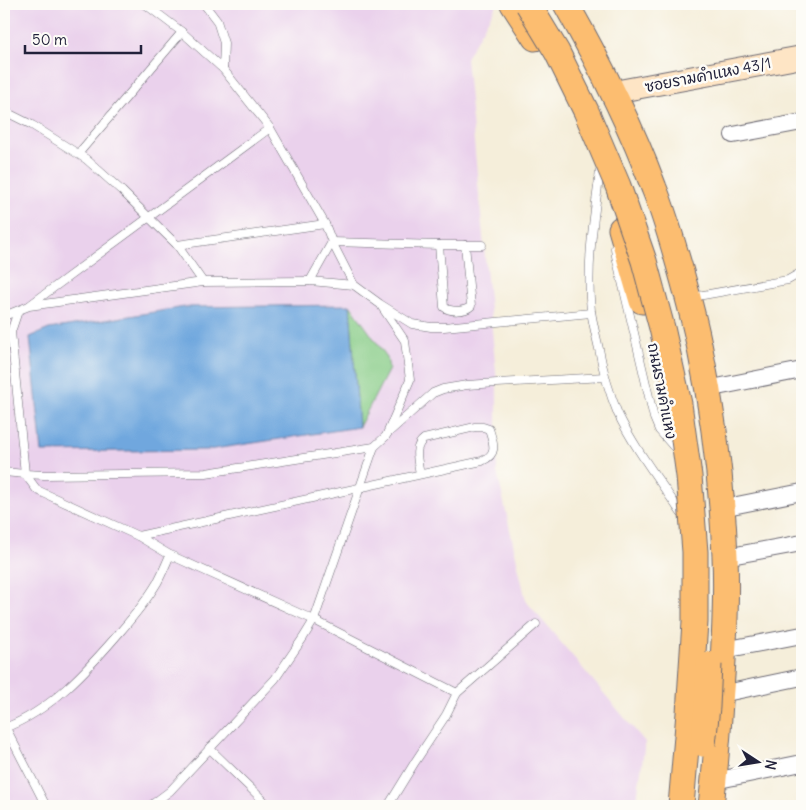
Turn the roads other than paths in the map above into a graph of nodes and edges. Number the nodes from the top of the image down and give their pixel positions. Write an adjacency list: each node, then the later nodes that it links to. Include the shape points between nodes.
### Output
1 (145, 4): 6 (lane)
2 (204, 4): 8 (lane, via 217,21 224,43)
3 (548, 4): 69 (main road, ถนนรามคำแหง, bridge, via 602,105 633,179 660,255 694,401 705,474 711,552 707,707)
4 (566, 4): 9 (main road)
5 (525, 7): 15 (main road, ถนนรามคำแหง); 68 (main road, ถนนรามคำแหง, bridge, via 556,52 618,186 644,261 679,404 695,552 694,631)
6 (182, 32): 8 (lane); 14 (lane)
7 (802, 57): 9 (street, ซอยรามคำแหง 43/1)
8 (223, 69): 12 (lane)
9 (614, 92): 27 (main road, via 655,189)
10 (4, 111): 14 (lane, via 32,124)
11 (802, 122): 13 (street)
12 (270, 128): 16 (lane); 17 (lane)
13 (733, 135)
14 (78, 154): 16 (lane)
15 (600, 172): 31 (lane, via 590,258); 44 (main road, ถนนรามคำแหง, via 620,225 655,351 673,446)
16 (149, 218): 21 (lane); 29 (lane)
17 (325, 224): 18 (lane); 21 (lane)
18 (332, 242): 22 (lane); 24 (lane); 26 (lane)
19 (465, 245): 20 (lane); 22 (lane); 22 (lane, via 471,306 466,310 444,307)
20 (482, 245)
21 (177, 246): 25 (lane)
22 (439, 246)
23 (802, 272): 27 (lane, via 788,280)
24 (310, 281): 25 (lane); 26 (lane)
25 (203, 282): 29 (lane)
26 (354, 285): 28 (lane)
27 (688, 298): 35 (main road)
28 (380, 304): 31 (lane, via 412,324 431,327); 36 (lane, via 405,341 410,380)
29 (29, 306): 30 (lane)
30 (18, 311): 32 (lane); 39 (lane, via 11,332)
31 (591, 313): 34 (lane)
32 (4, 316)
33 (802, 370): 35 (street)
34 (604, 377): 36 (lane, via 443,389 433,393); 44 (lane, via 629,434)
35 (707, 389): 43 (main road)
36 (386, 436): 37 (lane)
37 (374, 447): 39 (lane, via 206,473); 41 (lane)
38 (4, 472): 39 (lane)
39 (25, 474): 45 (lane, via 37,490)
40 (420, 474): 40 (lane, via 419,442 475,427 488,429 494,444 486,459); 41 (lane)
41 (360, 487): 45 (lane); 49 (lane)
42 (802, 492): 43 (street)
43 (722, 508): 48 (main road)
44 (681, 513): 54 (main road, ถนนรามคำแหง, via 684,569)
45 (138, 536): 47 (lane)
46 (802, 543): 48 (street)
47 (170, 555): 49 (lane); 57 (lane, via 141,607 96,660 49,703)
48 (725, 557): 52 (main road)
49 (314, 620): 56 (lane); 60 (lane, via 275,679)
50 (536, 624): 56 (lane)
51 (802, 635): 52 (street)
52 (724, 650): 55 (main road)
53 (802, 677): 55 (street)
54 (680, 685): 55 (main road); 59 (main road, ถนนรามคำแหง)
55 (721, 690): 58 (main road)
56 (457, 693): 66 (lane)
57 (5, 728): 63 (lane)
58 (718, 728): 59 (main road); 62 (main road)
59 (678, 730): 67 (main road, ถนนรามคำแหง)
60 (209, 748): 64 (lane, via 170,791); 65 (lane)
61 (802, 763): 62 (street)
62 (714, 781): 70 (main road)
63 (46, 806)
64 (150, 806)
65 (268, 806)
66 (388, 806)
67 (670, 806)
68 (681, 806)
69 (697, 806)
70 (712, 806)

